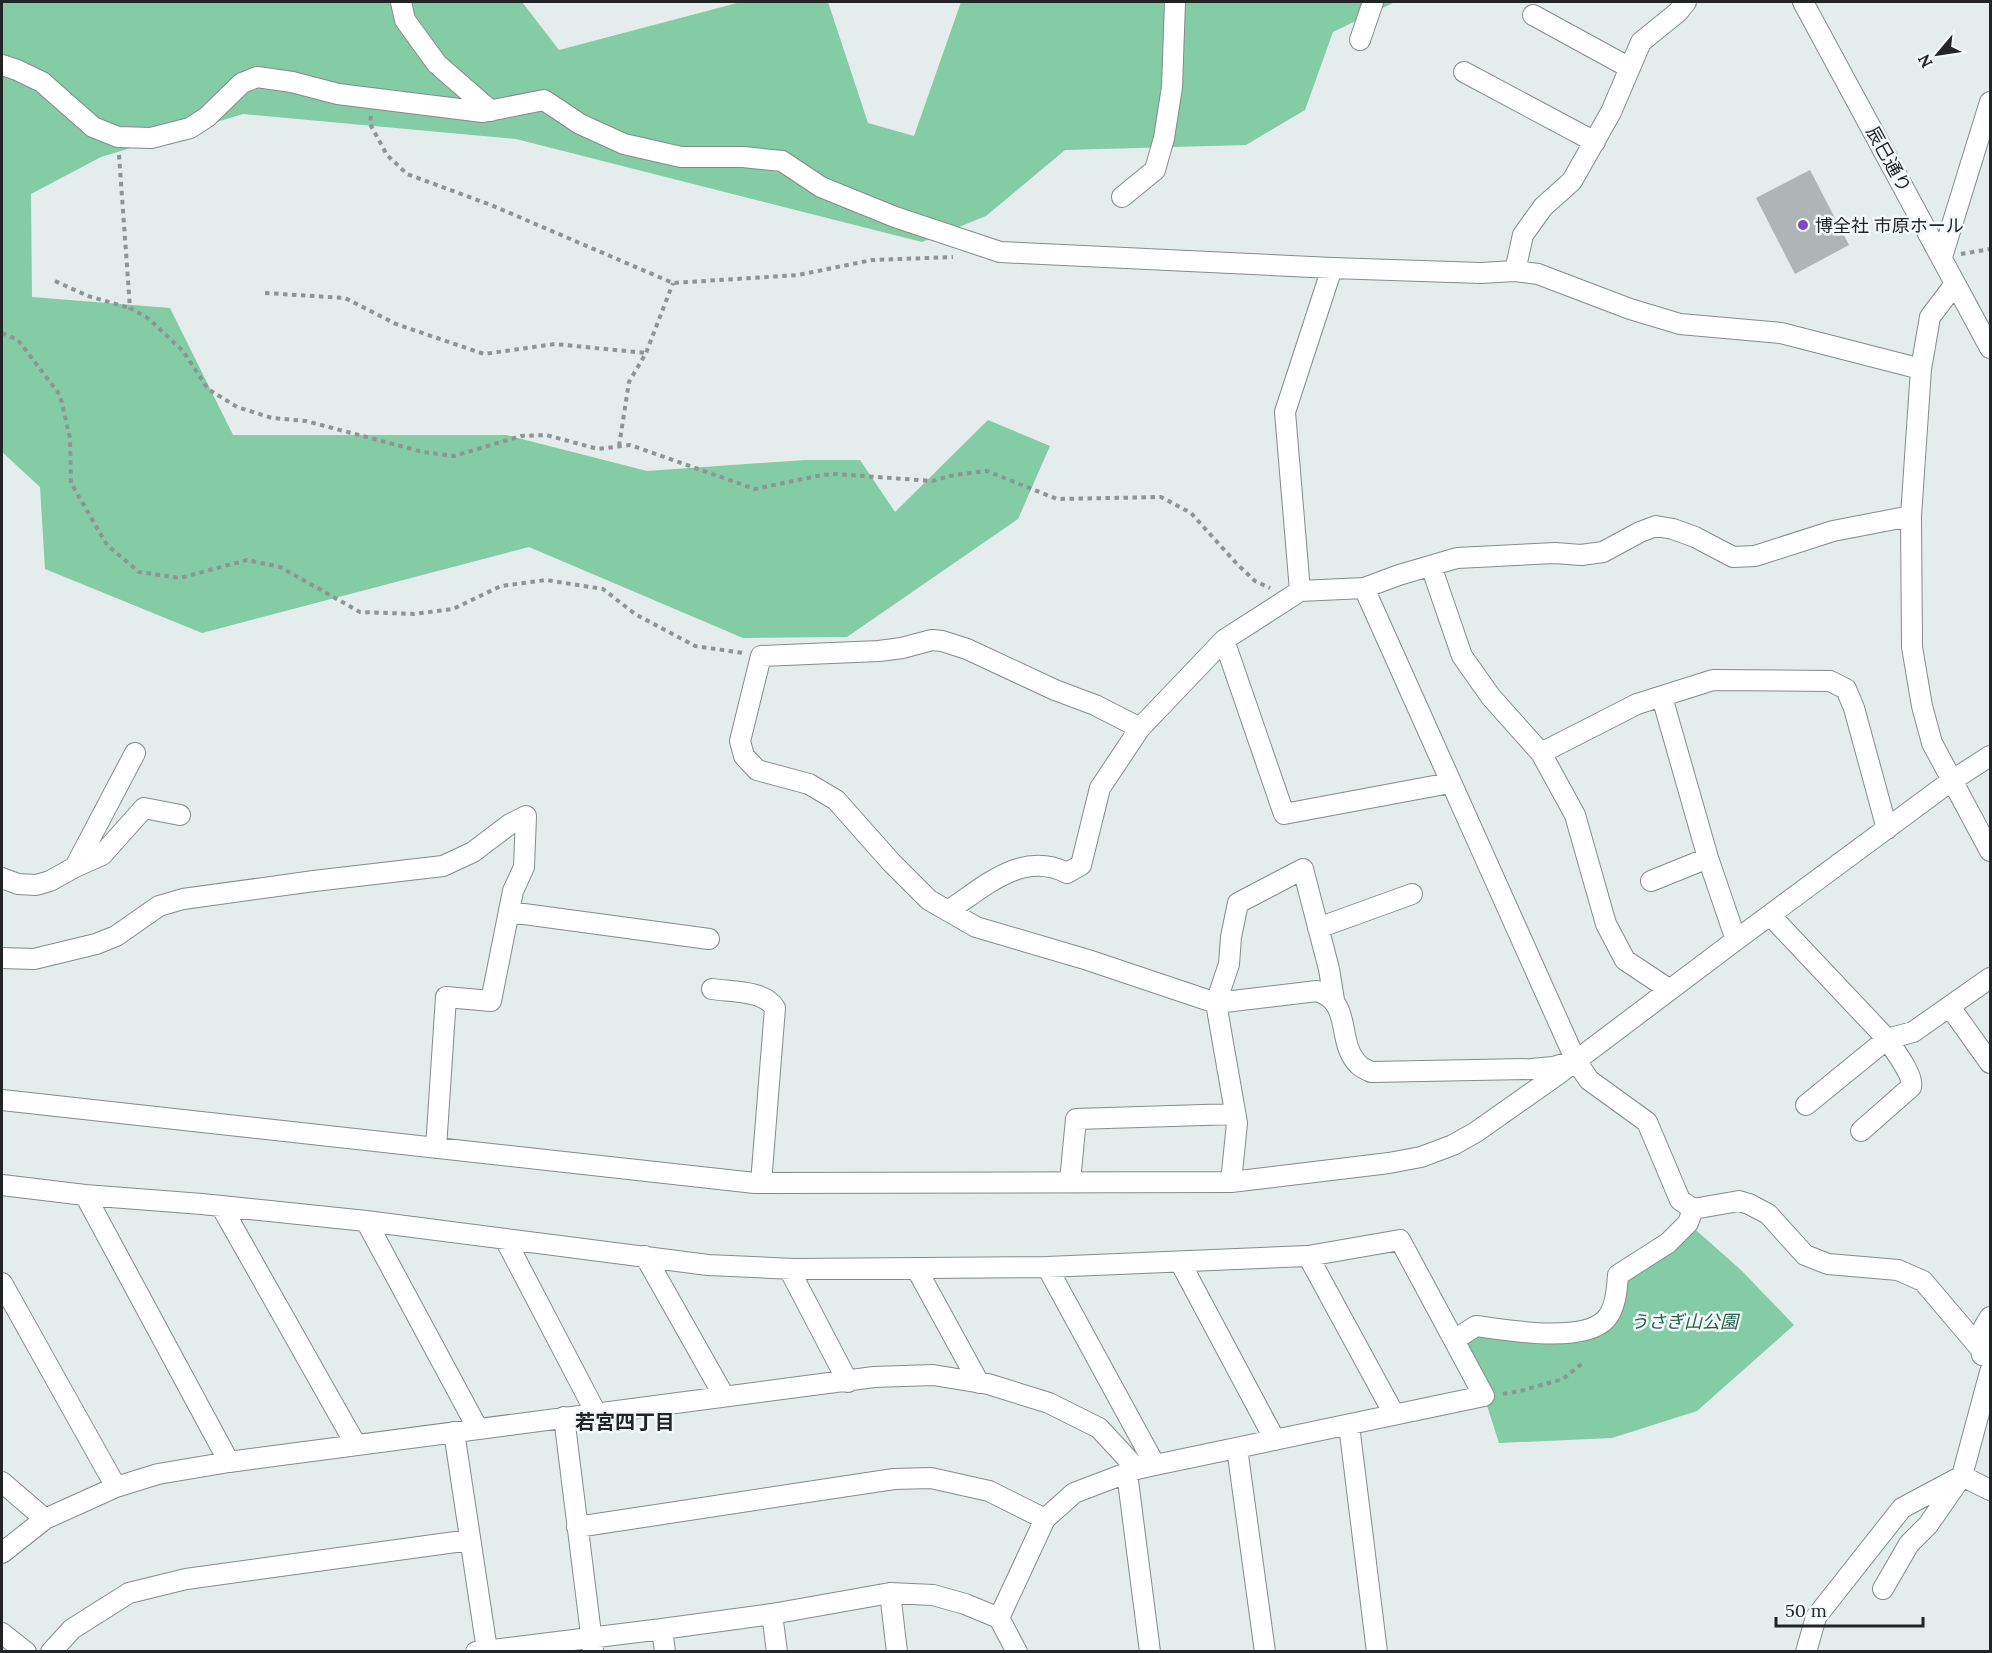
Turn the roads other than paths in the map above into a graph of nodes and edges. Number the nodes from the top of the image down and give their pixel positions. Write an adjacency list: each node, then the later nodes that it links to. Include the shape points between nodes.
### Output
1 (401, 2): 12 (street, via 405,20 437,64)
2 (1175, 2): 14 (street, via 1172,87 1164,138 1155,170)
3 (1373, 2): 7 (street)
4 (1686, 2): 9 (street, via 1641,42)
5 (1803, 2): 15 (street, 辰巳通り)
6 (1533, 15): 9 (street)
7 (1360, 40)
8 (2, 65): 12 (street, via 42,82 93,126 118,137 151,138 190,128 242,83 257,77 338,94)
9 (1630, 68): 13 (street)
10 (1464, 72): 13 (street)
11 (1990, 102): 15 (street)
12 (490, 111): 16 (street, via 544,100 579,124 624,144 681,157 782,161 821,188 1000,252)
13 (1594, 142): 17 (street, via 1572,181 1543,207 1523,235)
14 (1122, 197)
15 (1942, 257): 18 (street, 辰巳通り)
16 (1332, 268): 17 (street); 24 (street, via 1285,412)
17 (1515, 271): 20 (street, via 1538,274 1680,324 1781,333)
18 (1955, 284): 19 (street, 辰巳通り); 20 (street, via 1930,317)
19 (1990, 348)
20 (1921, 369): 21 (street)
21 (1911, 516): 22 (street, via 1833,531 1755,556 1733,557 1695,537 1656,526 1603,552 1457,558); 31 (street, via 1912,647 1932,743)
22 (1431, 566): 23 (street); 29 (street, via 1462,656 1491,697)
23 (1364, 588): 24 (street); 32 (street)
24 (1300, 591): 25 (street)
25 (1224, 640): 27 (street); 32 (street, via 1284,814)
26 (1662, 697): 29 (street, via 1638,704); 34 (street, via 1713,680 1830,681 1846,689); 36 (street)
27 (1140, 729): 41 (street, via 1100,788 1081,865 1067,873 1052,866 1017,868); 41 (street, via 1095,705 942,641 879,651 761,656 740,741 744,756 757,770 809,784 836,800 929,900)
28 (135, 753): 37 (street)
29 (1541, 753): 50 (street, via 1575,815 1606,924 1625,960)
30 (1990, 756): 31 (street)
31 (1951, 781): 34 (street); 35 (street)
32 (1450, 783): 55 (street)
33 (180, 815): 37 (street, via 144,808 102,855)
34 (1887, 829): 43 (street)
35 (1990, 851)
36 (1708, 858): 39 (street); 46 (street)
37 (75, 867): 38 (street, via 36,885)
38 (2, 878)
39 (1651, 880)
40 (1412, 894): 44 (street)
41 (948, 911): 52 (street, via 976,927)
42 (509, 912): 45 (street); 47 (street, via 524,867 526,816 473,852 442,866 183,899 159,906 116,936 96,944 34,959); 61 (street, via 491,1001 446,997)
43 (1770, 915): 46 (street); 54 (street)
44 (1318, 928): 51 (street); 52 (street, via 1303,869 1238,903 1229,964)
45 (709, 939)
46 (1736, 940): 50 (street)
47 (2, 958)
48 (1990, 978): 53 (street)
49 (712, 989): 64 (street, via 759,996 771,1001 775,1008)
50 (1670, 990): 55 (street)
51 (1334, 1000): 52 (street, via 1317,991); 55 (street, via 1346,1044 1359,1065 1371,1072 1531,1069)
52 (1216, 1003): 59 (street)
53 (1950, 1007): 54 (street, via 1913,1032); 56 (street)
54 (1887, 1039): 58 (street); 60 (street, via 1910,1075 1911,1087)
55 (1576, 1061): 63 (street, via 1476,1132 1420,1157); 68 (street, via 1589,1080 1647,1122 1680,1200)
56 (1990, 1063)
57 (2, 1100): 61 (street)
58 (1806, 1105)
59 (1235, 1114): 62 (street, via 1076,1119); 63 (street)
60 (1861, 1131)
61 (436, 1148): 64 (street)
62 (1070, 1181): 63 (street); 64 (street)
63 (1231, 1182)
64 (761, 1183)
65 (2, 1185): 66 (street)
66 (85, 1195): 67 (street); 94 (street)
67 (221, 1206): 69 (street); 92 (street)
68 (1693, 1209): 79 (street, via 1688,1222 1668,1243 1618,1275 1616,1298 1606,1319 1585,1331 1530,1334 1476,1326); 80 (street, via 1739,1201 1749,1204 1768,1214 1805,1255 1828,1264 1898,1270 1923,1281)
69 (366, 1221): 70 (street); 89 (street)
70 (505, 1239): 71 (street); 85 (street)
71 (645, 1256): 76 (street, via 708,1265); 84 (street)
72 (1308, 1256): 73 (street); 79 (street, via 1400,1240); 86 (street)
73 (1180, 1262): 74 (street); 91 (street)
74 (1047, 1267): 75 (street); 95 (street)
75 (916, 1268): 76 (street); 83 (street)
76 (789, 1269): 82 (street)
77 (2, 1283): 99 (street)
78 (1990, 1317): 80 (street, via 1981,1331)
79 (1454, 1340): 86 (street, via 1484,1396)
80 (1979, 1347): 81 (street)
81 (1990, 1371): 96 (street)
82 (848, 1382): 83 (street, via 933,1375); 84 (street)
83 (979, 1383): 95 (street, via 1049,1402 1099,1428)
84 (724, 1396): 85 (street)
85 (596, 1413): 87 (street)
86 (1394, 1414): 88 (street)
87 (564, 1417): 89 (street); 103 (street)
88 (1349, 1425): 91 (street); 122 (street)
89 (478, 1429): 90 (street)
90 (454, 1432): 92 (street); 104 (street)
91 (1275, 1440): 93 (street)
92 (356, 1445): 94 (street)
93 (1238, 1448): 95 (street); 121 (street)
94 (229, 1462): 99 (street, via 158,1474)
95 (1139, 1469): 101 (street, via 1074,1493); 120 (street)
96 (1962, 1476): 97 (street); 100 (street); 106 (street, via 1928,1525 1909,1544); 123 (street, via 1902,1508 1816,1617)
97 (1990, 1478)
98 (2, 1482): 102 (street)
99 (116, 1487): 102 (street)
100 (1990, 1490)
101 (1045, 1518): 103 (street, via 989,1491 932,1478 894,1479); 109 (street)
102 (45, 1519): 105 (street)
103 (577, 1527): 112 (street)
104 (470, 1540): 113 (street); 115 (street, via 186,1579 129,1593 72,1629)
105 (2, 1553)
106 (1883, 1589)
107 (890, 1593): 108 (street); 109 (street, via 933,1595); 118 (street)
108 (772, 1614): 110 (street); 117 (street)
109 (999, 1618): 119 (street)
110 (662, 1629): 112 (street); 116 (street)
111 (2, 1633): 114 (street)
112 (593, 1645): 113 (street)
113 (482, 1651)
114 (26, 1652)
115 (51, 1652)
116 (665, 1652)
117 (777, 1652)
118 (897, 1652)
119 (1017, 1652)
120 (1150, 1652)
121 (1265, 1652)
122 (1377, 1652)
123 (1806, 1652)

